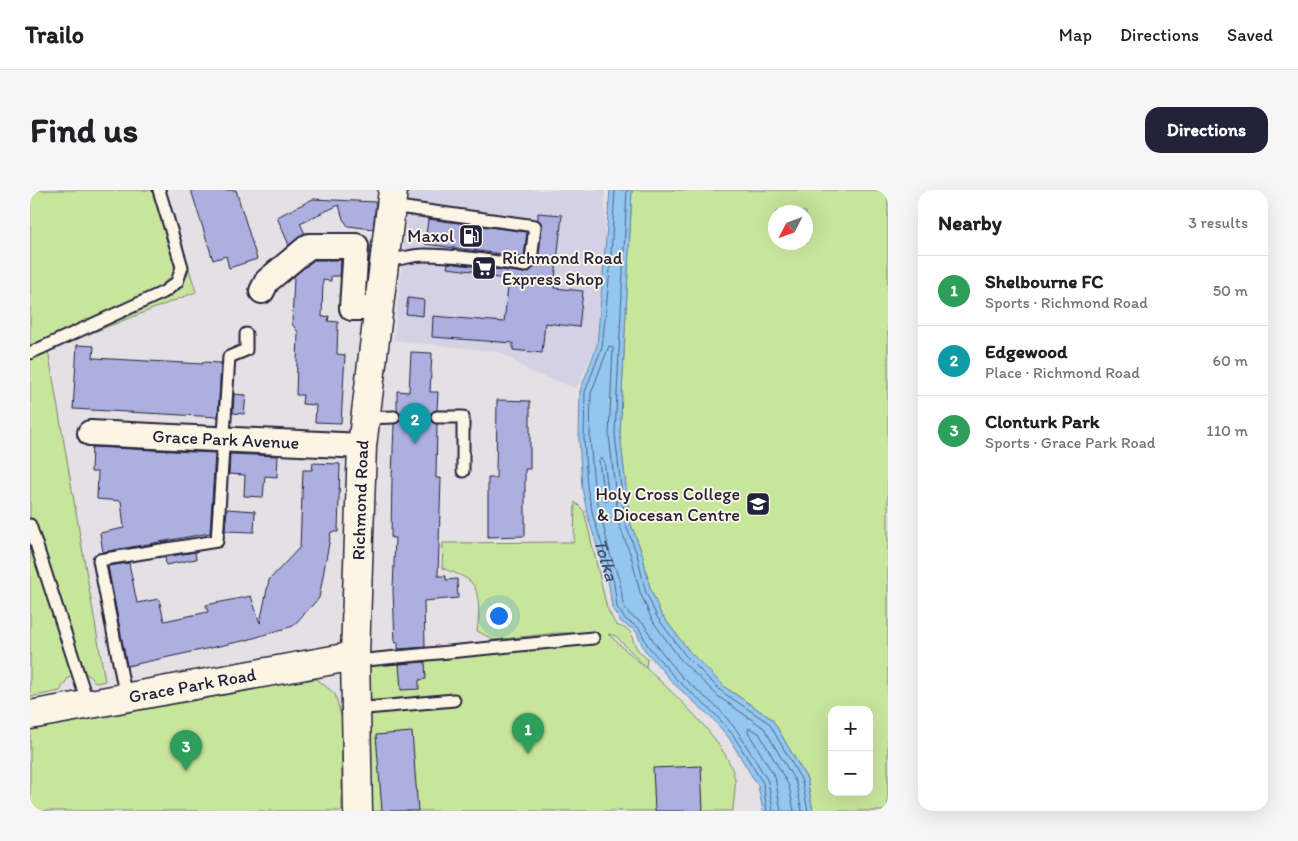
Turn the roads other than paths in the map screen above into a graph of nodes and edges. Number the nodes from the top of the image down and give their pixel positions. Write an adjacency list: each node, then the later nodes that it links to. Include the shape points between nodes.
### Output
1 (159, 190): 7 (lane, via 182,267 176,282 164,292)
2 (392, 198): 3 (street, Richmond Road); 3 (lane, via 535,226 531,261 525,266 422,255 398,261)
3 (385, 259): 5 (street, Richmond Road)
4 (262, 291): 5 (street, via 267,281 309,246 356,246 352,308)
5 (377, 308): 10 (street, Richmond Road)
6 (246, 334): 12 (lane, via 246,350 229,358)
7 (30, 353)
8 (394, 417): 10 (lane)
9 (437, 417): 14 (lane, via 463,417)
10 (366, 418): 13 (street, Richmond Road)
11 (90, 433): 12 (street, Grace Park Avenue)
12 (223, 440): 13 (street, Grace Park Avenue); 18 (lane, via 217,541 99,560)
13 (362, 446): 17 (street, Richmond Road)
14 (463, 471)
15 (30, 525): 20 (lane)
16 (594, 638): 17 (lane)
17 (356, 658): 18 (street, Grace Park Road); 21 (street, Richmond Road)
18 (126, 698): 20 (street, Grace Park Road)
19 (454, 700): 21 (lane)
20 (88, 704): 22 (street, Grace Park Road)
21 (356, 709): 23 (street, Richmond Road)
22 (30, 715)
23 (358, 811)

